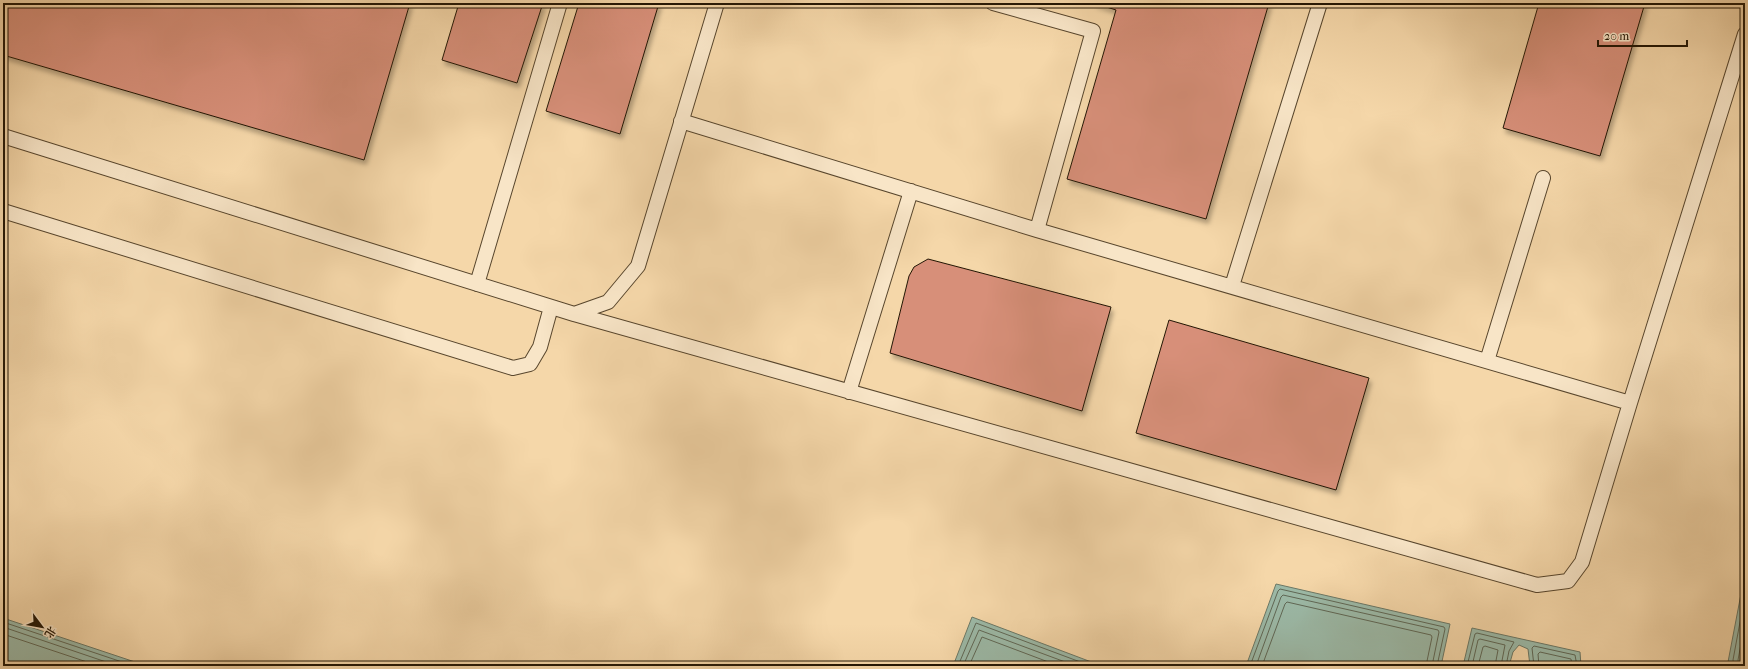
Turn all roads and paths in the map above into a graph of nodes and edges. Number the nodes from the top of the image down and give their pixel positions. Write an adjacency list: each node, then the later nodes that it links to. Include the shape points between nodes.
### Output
1 (560, 3): 12 (lane)
2 (717, 3): 6 (lane)
3 (993, 3): 11 (lane, via 1093,31)
4 (1320, 3): 13 (lane)
5 (1745, 34): 18 (lane)
6 (681, 121): 9 (lane); 15 (lane, via 638,266 608,302)
7 (3, 136): 12 (lane)
8 (1543, 178): 16 (lane)
9 (912, 191): 11 (lane); 17 (lane)
10 (3, 212): 14 (lane, via 513,368 530,364 540,347)
11 (1037, 230): 13 (lane)
12 (477, 284): 14 (lane)
13 (1232, 286): 16 (lane)
14 (551, 307): 15 (lane)
15 (574, 314): 17 (lane)
16 (1487, 361): 18 (lane)
17 (849, 392): 18 (lane, via 1537,585 1568,581 1582,562)
18 (1630, 402)

